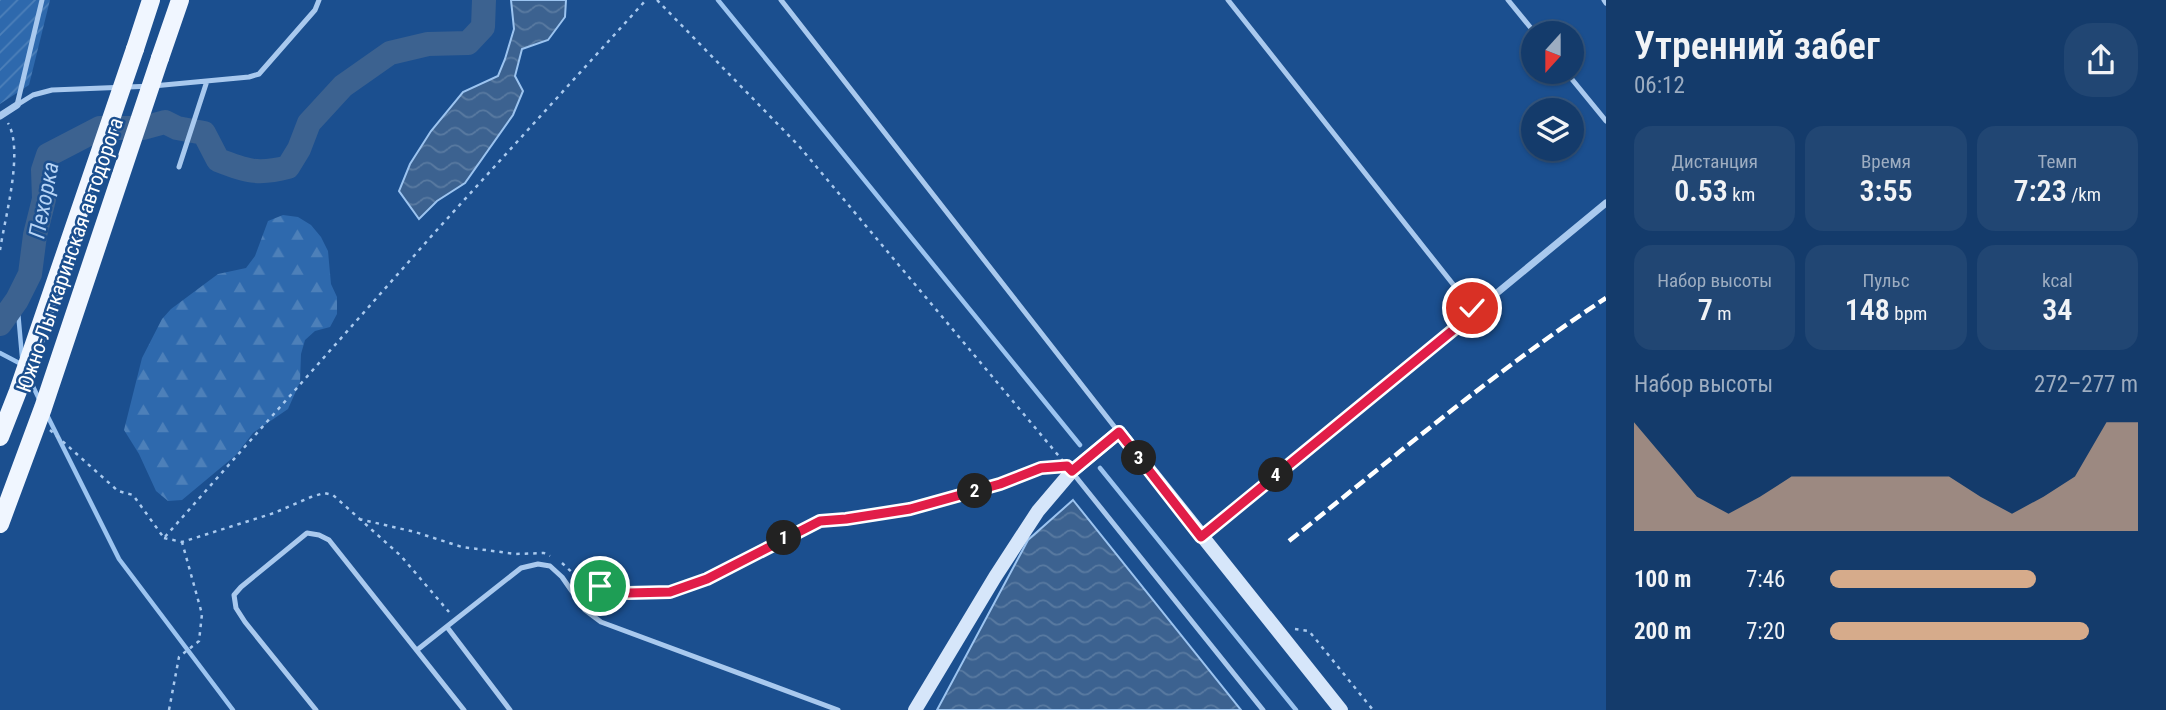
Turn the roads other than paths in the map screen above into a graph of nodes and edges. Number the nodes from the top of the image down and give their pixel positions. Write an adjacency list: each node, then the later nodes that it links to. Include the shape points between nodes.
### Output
1 (42, 0): 11 (lane)
2 (151, 0): 18 (main road, Южно-Лыткаринская автодорога, bridge)
3 (180, 0): 20 (main road, Южно-Лыткаринская автодорога, bridge)
4 (319, 0): 9 (lane, via 259,74)
5 (781, 0): 17 (lane)
6 (1228, 0): 16 (lane)
7 (1508, 0): 8 (lane)
8 (1525, 21)
9 (207, 81): 11 (lane, via 52,90); 14 (lane)
10 (1576, 84): 13 (lane)
11 (17, 106): 12 (street)
12 (2, 115)
13 (1606, 121)
14 (179, 167)
15 (1606, 203): 16 (street)
16 (1475, 312): 21 (street)
17 (1119, 432): 19 (street); 21 (street)
18 (0, 437)
19 (1070, 469): 28 (street, via 1013,549); 29 (lane)
20 (0, 524)
21 (1201, 537): 30 (street)
22 (447, 627): 23 (lane); 26 (lane); 27 (lane, via 521,568 550,566 585,610 601,622)
23 (417, 650): 24 (lane, via 328,540 307,533 234,595 244,622); 25 (lane)
24 (316, 710)
25 (464, 710)
26 (510, 710)
27 (838, 710)
28 (915, 710)
29 (1264, 710)
30 (1340, 710)

